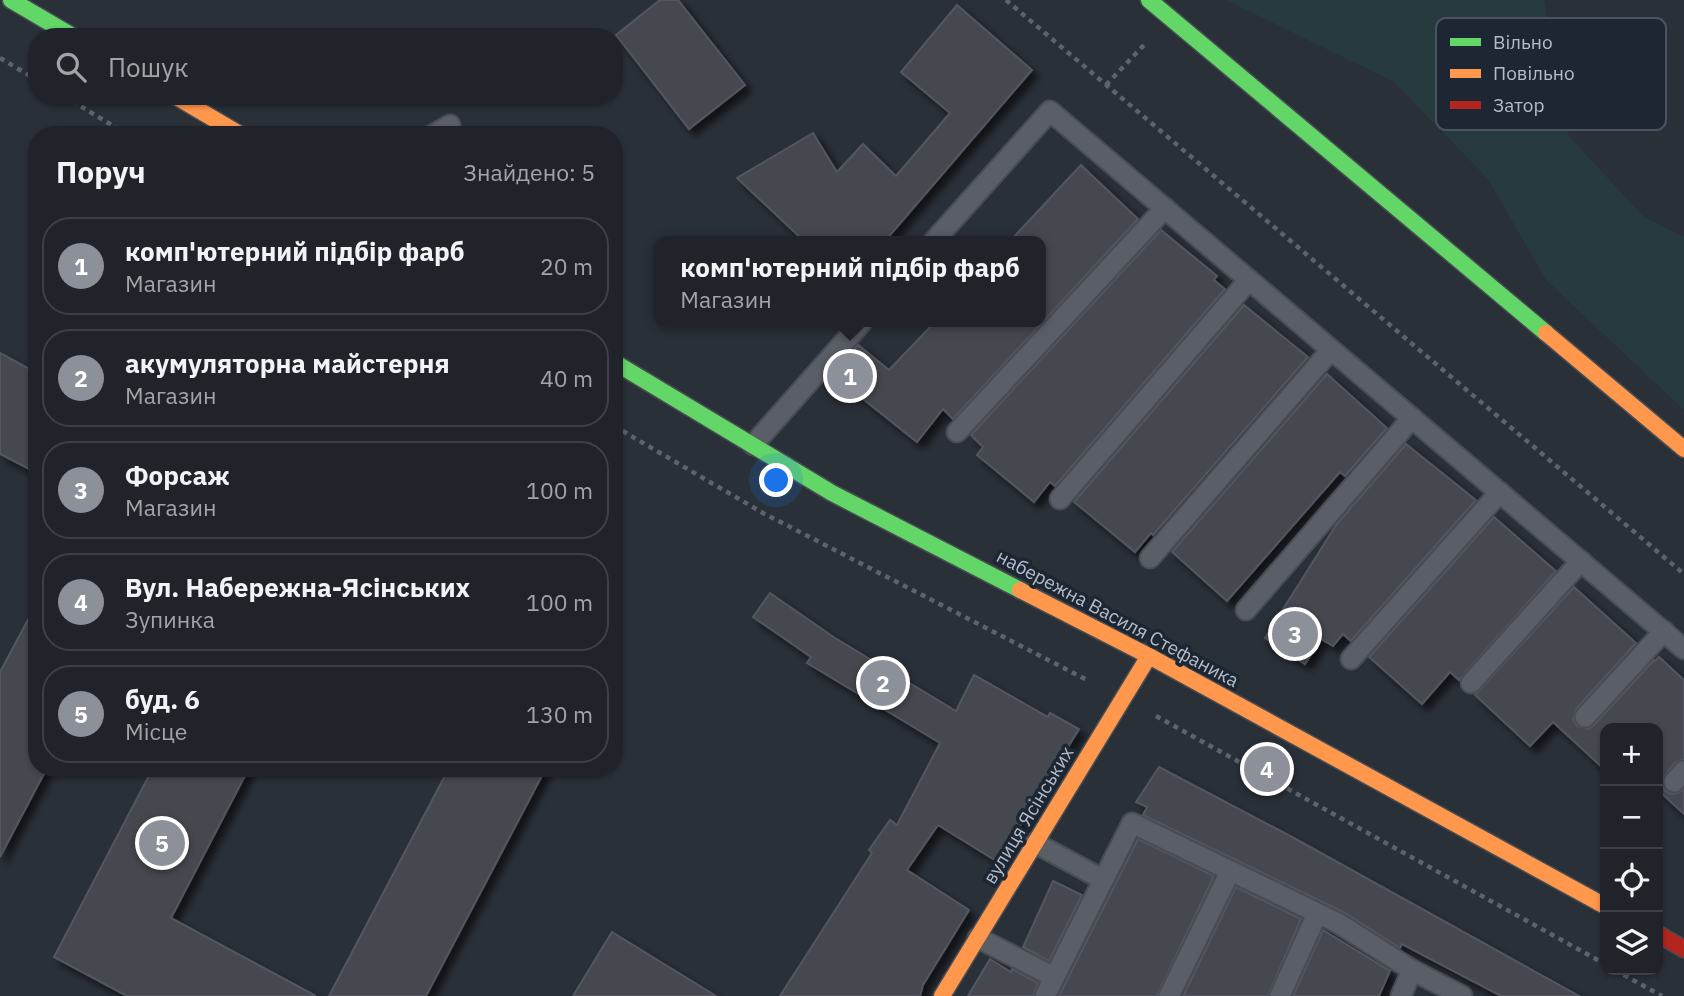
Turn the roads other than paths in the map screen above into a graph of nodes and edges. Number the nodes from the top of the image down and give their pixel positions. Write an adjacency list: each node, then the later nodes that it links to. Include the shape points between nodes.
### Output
1 (11, 0): 3 (main road)
2 (1149, 0): 15 (main road)
3 (59, 28)
4 (191, 105): 5 (main road)
5 (226, 126)
6 (1165, 208): 7 (lane, via 1050,111); 8 (lane); 13 (lane)
7 (938, 236)
8 (1249, 280): 10 (lane); 17 (lane)
9 (858, 327): 14 (lane)
10 (1331, 350): 12 (lane); 18 (lane)
11 (623, 367): 14 (main road, набережна Василя Стефаника)
12 (1412, 418): 16 (lane); 20 (lane)
13 (957, 432)
14 (752, 445): 23 (main road, набережна Василя Стефаника, via 832,493)
15 (1684, 449)
16 (1500, 492): 19 (lane); 24 (lane)
17 (1060, 499)
18 (1150, 558)
19 (1581, 561): 21 (lane); 25 (lane)
20 (1246, 610)
21 (1664, 631): 22 (lane); 26 (lane)
22 (1684, 649)
23 (1149, 656): 27 (main road, вулиця Ясінських); 30 (main road, набережна Василя Стефаника)
24 (1351, 659)
25 (1471, 683)
26 (1585, 717)
27 (1035, 843): 29 (lane); 33 (main road, вулиця Ясінських)
28 (1230, 872): 29 (lane, via 1132,823); 31 (lane); 39 (lane)
29 (1102, 879): 36 (lane)
30 (1600, 903)
31 (1317, 914): 35 (lane); 40 (lane)
32 (1663, 937): 34 (main road)
33 (978, 938): 36 (lane); 37 (main road, вулиця Ясінських)
34 (1684, 949)
35 (1412, 970): 41 (lane); 42 (lane)
36 (1054, 977): 38 (lane)
37 (942, 996)
38 (1045, 996)
39 (1170, 996)
40 (1280, 996)
41 (1401, 996)
42 (1462, 996)

